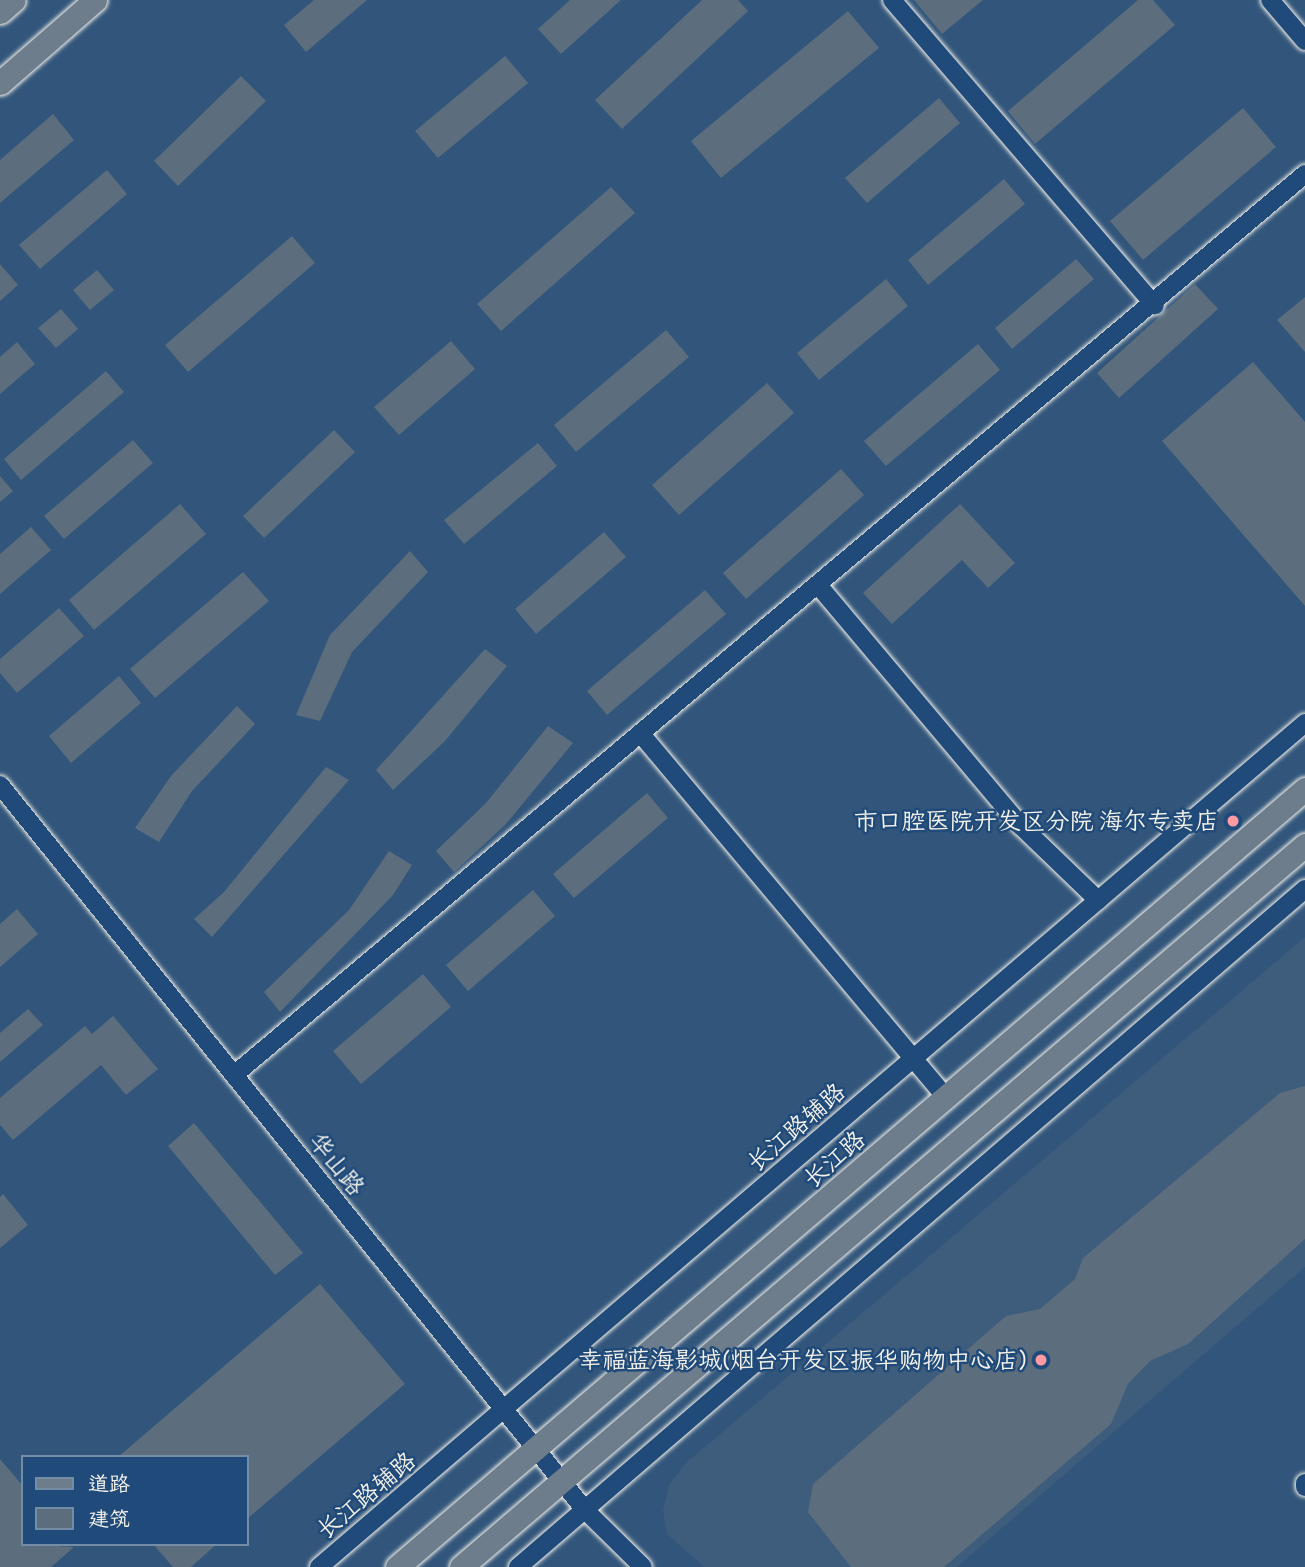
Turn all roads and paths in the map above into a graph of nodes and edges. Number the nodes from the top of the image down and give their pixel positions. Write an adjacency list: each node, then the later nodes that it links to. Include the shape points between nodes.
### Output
1 (14, 0): 5 (main road)
2 (95, 0): 7 (main road)
3 (892, 0): 9 (street)
4 (1270, 0): 6 (street)
5 (0, 12)
6 (1305, 41)
7 (0, 83)
8 (1305, 174): 9 (street)
9 (1155, 306): 10 (street)
10 (818, 586): 12 (street); 17 (street, via 1021,826)
11 (1305, 723): 17 (street, 长江路辅路)
12 (641, 734): 18 (street); 19 (street)
13 (0, 785): 19 (street, 华山路)
14 (1305, 789): 20 (main road, 长江路)
15 (1305, 845): 23 (main road)
16 (1305, 889): 24 (street)
17 (1098, 900): 18 (street, 长江路辅路)
18 (913, 1059): 20 (street); 21 (street, 长江路辅路)
19 (234, 1075): 21 (street, 华山路)
20 (946, 1097): 22 (main road, 长江路)
21 (506, 1408): 22 (street, 华山路); 25 (street, 长江路辅路)
22 (538, 1447): 23 (street, 华山路); 26 (main road, 长江路)
23 (562, 1481): 24 (street, 华山路); 27 (main road)
24 (585, 1510): 28 (street); 29 (street, 华山路)
25 (319, 1567)
26 (397, 1567)
27 (461, 1567)
28 (518, 1567)
29 (643, 1567)

